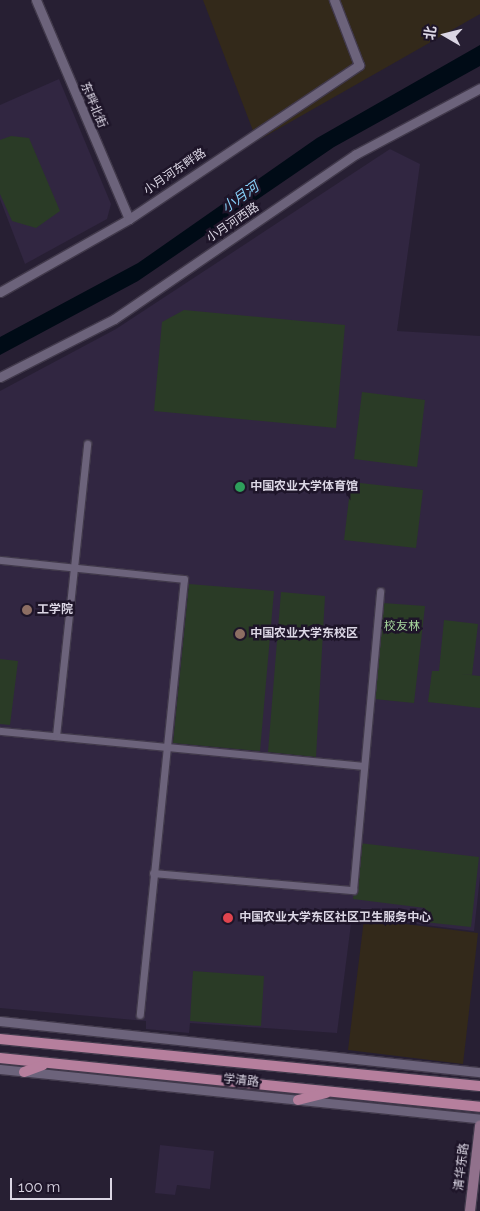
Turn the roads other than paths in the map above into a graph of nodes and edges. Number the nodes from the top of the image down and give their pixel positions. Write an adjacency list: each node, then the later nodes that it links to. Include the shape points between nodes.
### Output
1 (36, 0): 4 (street, 东畔北街)
2 (334, 0): 4 (street, 小月河东畔路, via 359,65)
3 (480, 88): 6 (street, 小月河西路, via 356,154 114,319)
4 (128, 219): 5 (street, 小月河东畔路)
5 (0, 292)
6 (0, 377)
7 (87, 444): 9 (street)
8 (0, 560): 9 (street)
9 (74, 567): 12 (street); 13 (street, via 184,579)
10 (380, 591): 14 (street)
11 (0, 731): 12 (street)
12 (56, 736): 13 (street)
13 (167, 746): 14 (street); 15 (street)
14 (363, 766): 15 (street, via 353,890)
15 (153, 873): 16 (street)
16 (140, 1015)
17 (0, 1021): 23 (street)
18 (0, 1039): 24 (main road, 学清路)
19 (0, 1058): 20 (main road, 学清路)
20 (46, 1063): 22 (main road); 25 (main road, 学清路)
21 (0, 1070): 22 (street, 学清路)
22 (24, 1072): 26 (street, 学清路)
23 (480, 1072)
24 (480, 1086)
25 (332, 1092): 26 (main road); 27 (main road, 学清路)
26 (298, 1100): 28 (street, 学清路)
27 (480, 1107)
28 (480, 1120)
29 (480, 1126): 30 (main road, 清华东路)
30 (470, 1211)

